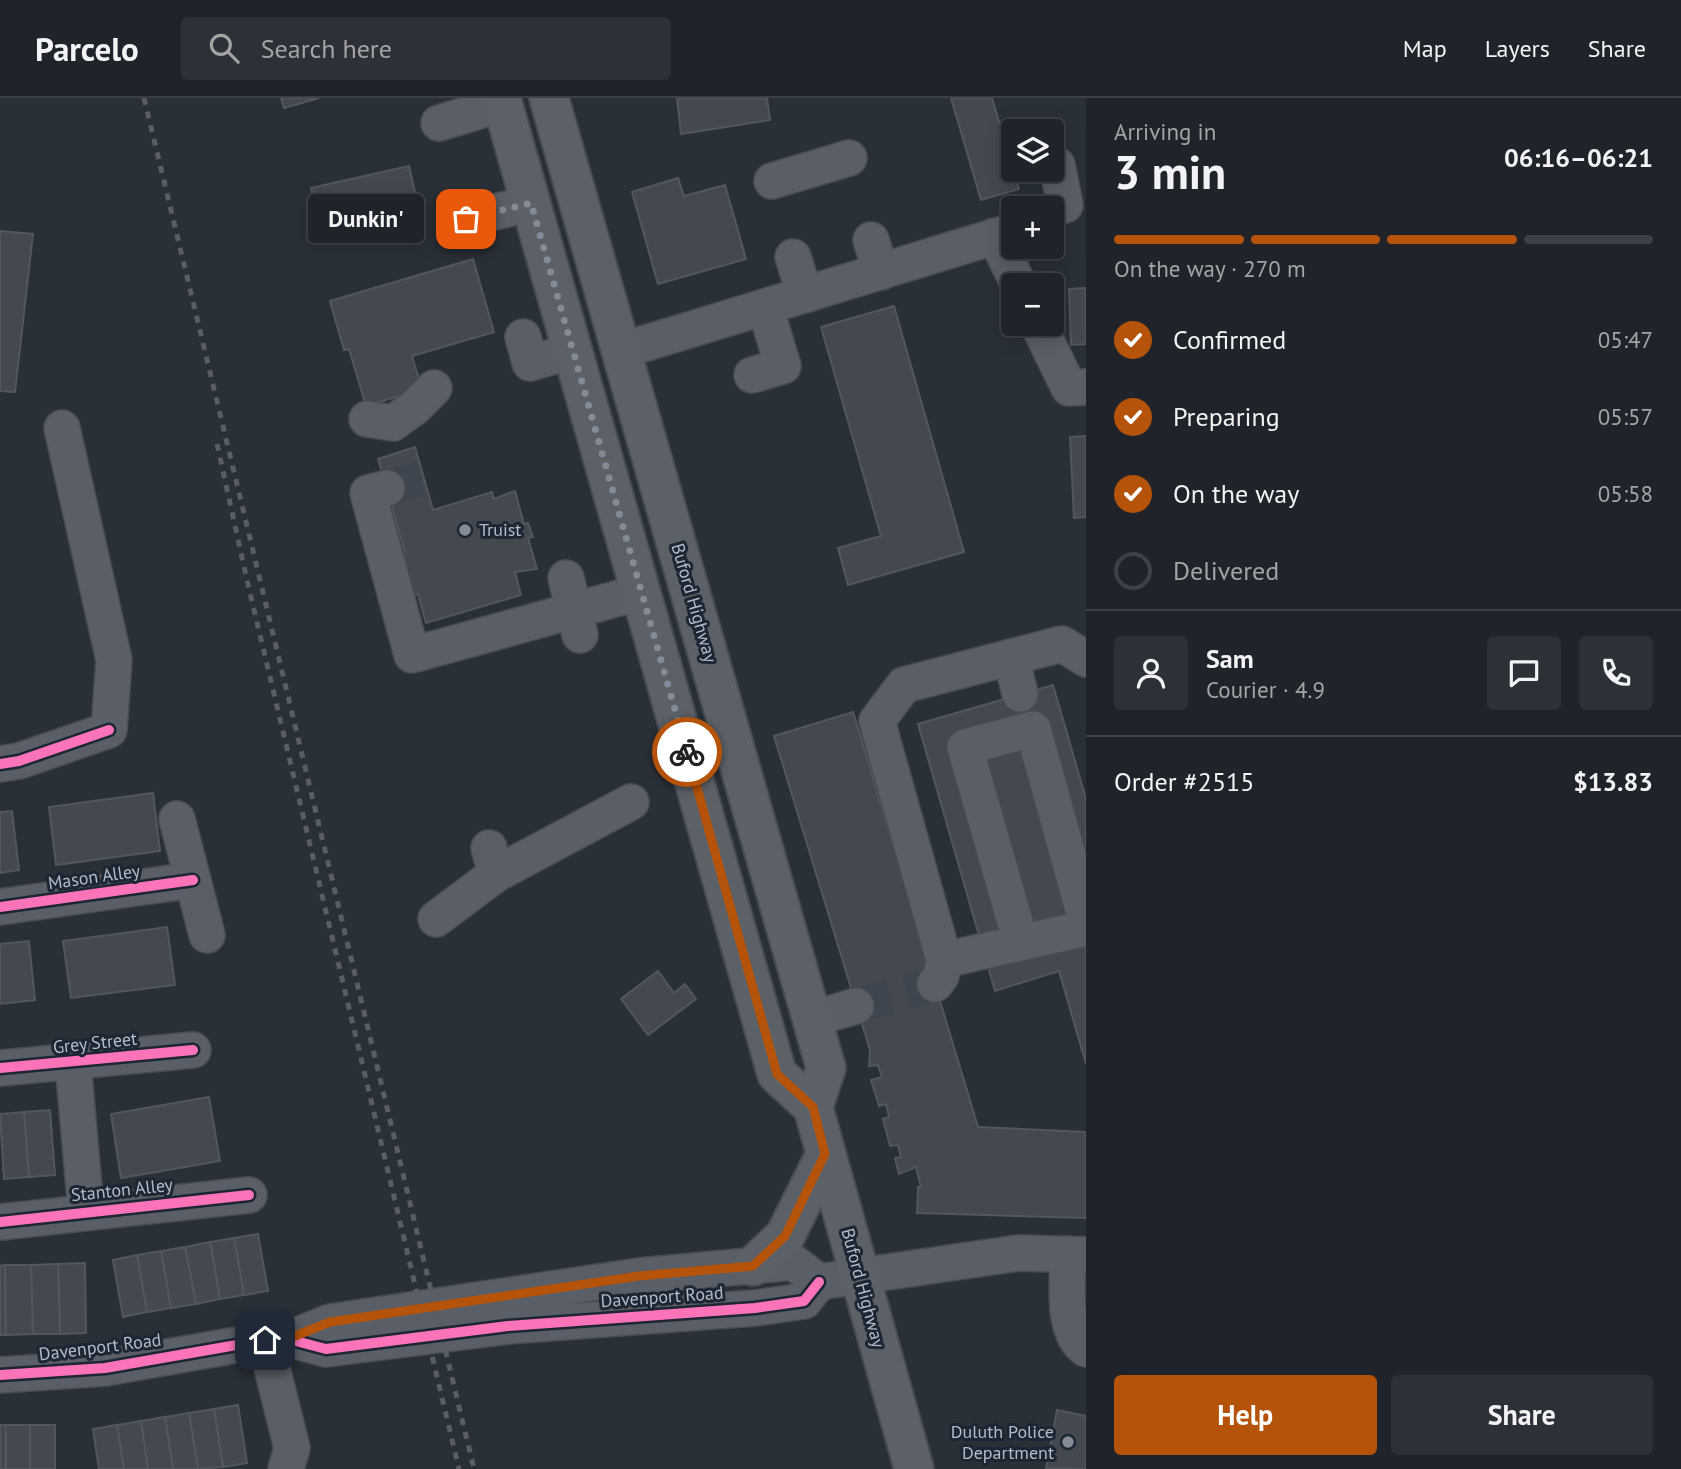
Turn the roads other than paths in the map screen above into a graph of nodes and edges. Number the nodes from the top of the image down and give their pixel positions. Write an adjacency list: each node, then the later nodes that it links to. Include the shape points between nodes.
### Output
1 (550, 98): 16 (main road, Buford Highway)
2 (501, 101): 3 (street); 7 (main road)
3 (439, 123)
4 (849, 158): 5 (street)
5 (772, 181)
6 (1061, 182): 8 (street)
7 (531, 203): 9 (street); 16 (main road, via 559,230 591,335); 17 (main road)
8 (1068, 209)
9 (466, 219)
10 (1001, 234): 12 (street, via 876,256)
11 (793, 257): 12 (street)
12 (805, 295): 13 (street)
13 (765, 307): 16 (street); 18 (street, via 783,366)
14 (1044, 336): 19 (street, via 1069,388)
15 (523, 337): 17 (street, via 530,363)
16 (622, 348): 27 (main road, Buford Highway)
17 (573, 351): 24 (main road)
18 (752, 375)
19 (1086, 387)
20 (434, 388): 21 (street, via 393,423)
21 (367, 419)
22 (62, 428): 29 (street, via 114,660 109,730)
23 (387, 488): 24 (street, via 368,493 412,655 437,662 501,643 573,608)
24 (642, 595): 27 (main road, via 670,605 685,637); 44 (main road, via 777,1074)
25 (1012, 657): 26 (street, via 1062,644); 28 (street); 38 (street, via 904,685 877,721 940,972)
26 (1086, 659)
27 (715, 675): 40 (main road, Buford Highway)
28 (1020, 694)
29 (0, 764)
30 (631, 802): 34 (street, via 493,861)
31 (177, 819): 32 (street)
32 (193, 880): 33 (street, Mason Alley); 37 (street)
33 (0, 907)
34 (436, 919)
35 (1086, 920): 38 (street, via 1033,729 965,747)
36 (1086, 928): 38 (street)
37 (207, 935)
38 (1021, 943)
39 (856, 1006): 40 (street)
40 (812, 1019): 44 (main road, Buford Highway, via 826,1068)
41 (193, 1050): 42 (street, Grey Street)
42 (73, 1063): 43 (street, Grey Street); 47 (street)
43 (0, 1068)
44 (813, 1107): 45 (main road, Buford Highway)
45 (825, 1154): 50 (main road, via 785,1236); 51 (main road, Buford Highway)
46 (249, 1195): 47 (street, Stanton Alley)
47 (86, 1211): 48 (street, Stanton Alley)
48 (0, 1222)
49 (1077, 1255): 51 (street, via 1018,1253); 54 (street, via 1069,1313 1078,1343)
50 (753, 1266): 52 (street, Davenport Road, via 793,1262); 53 (street, Davenport Road, via 639,1276 330,1322)
51 (858, 1277): 52 (street); 57 (main road, Buford Highway)
52 (819, 1282): 53 (street, Davenport Road, via 804,1301 755,1308 508,1326 326,1349)
53 (276, 1339): 55 (street, Davenport Road, via 105,1368); 56 (street, via 292,1448)
54 (1086, 1349)
55 (0, 1375)
56 (286, 1469)
57 (914, 1469)

